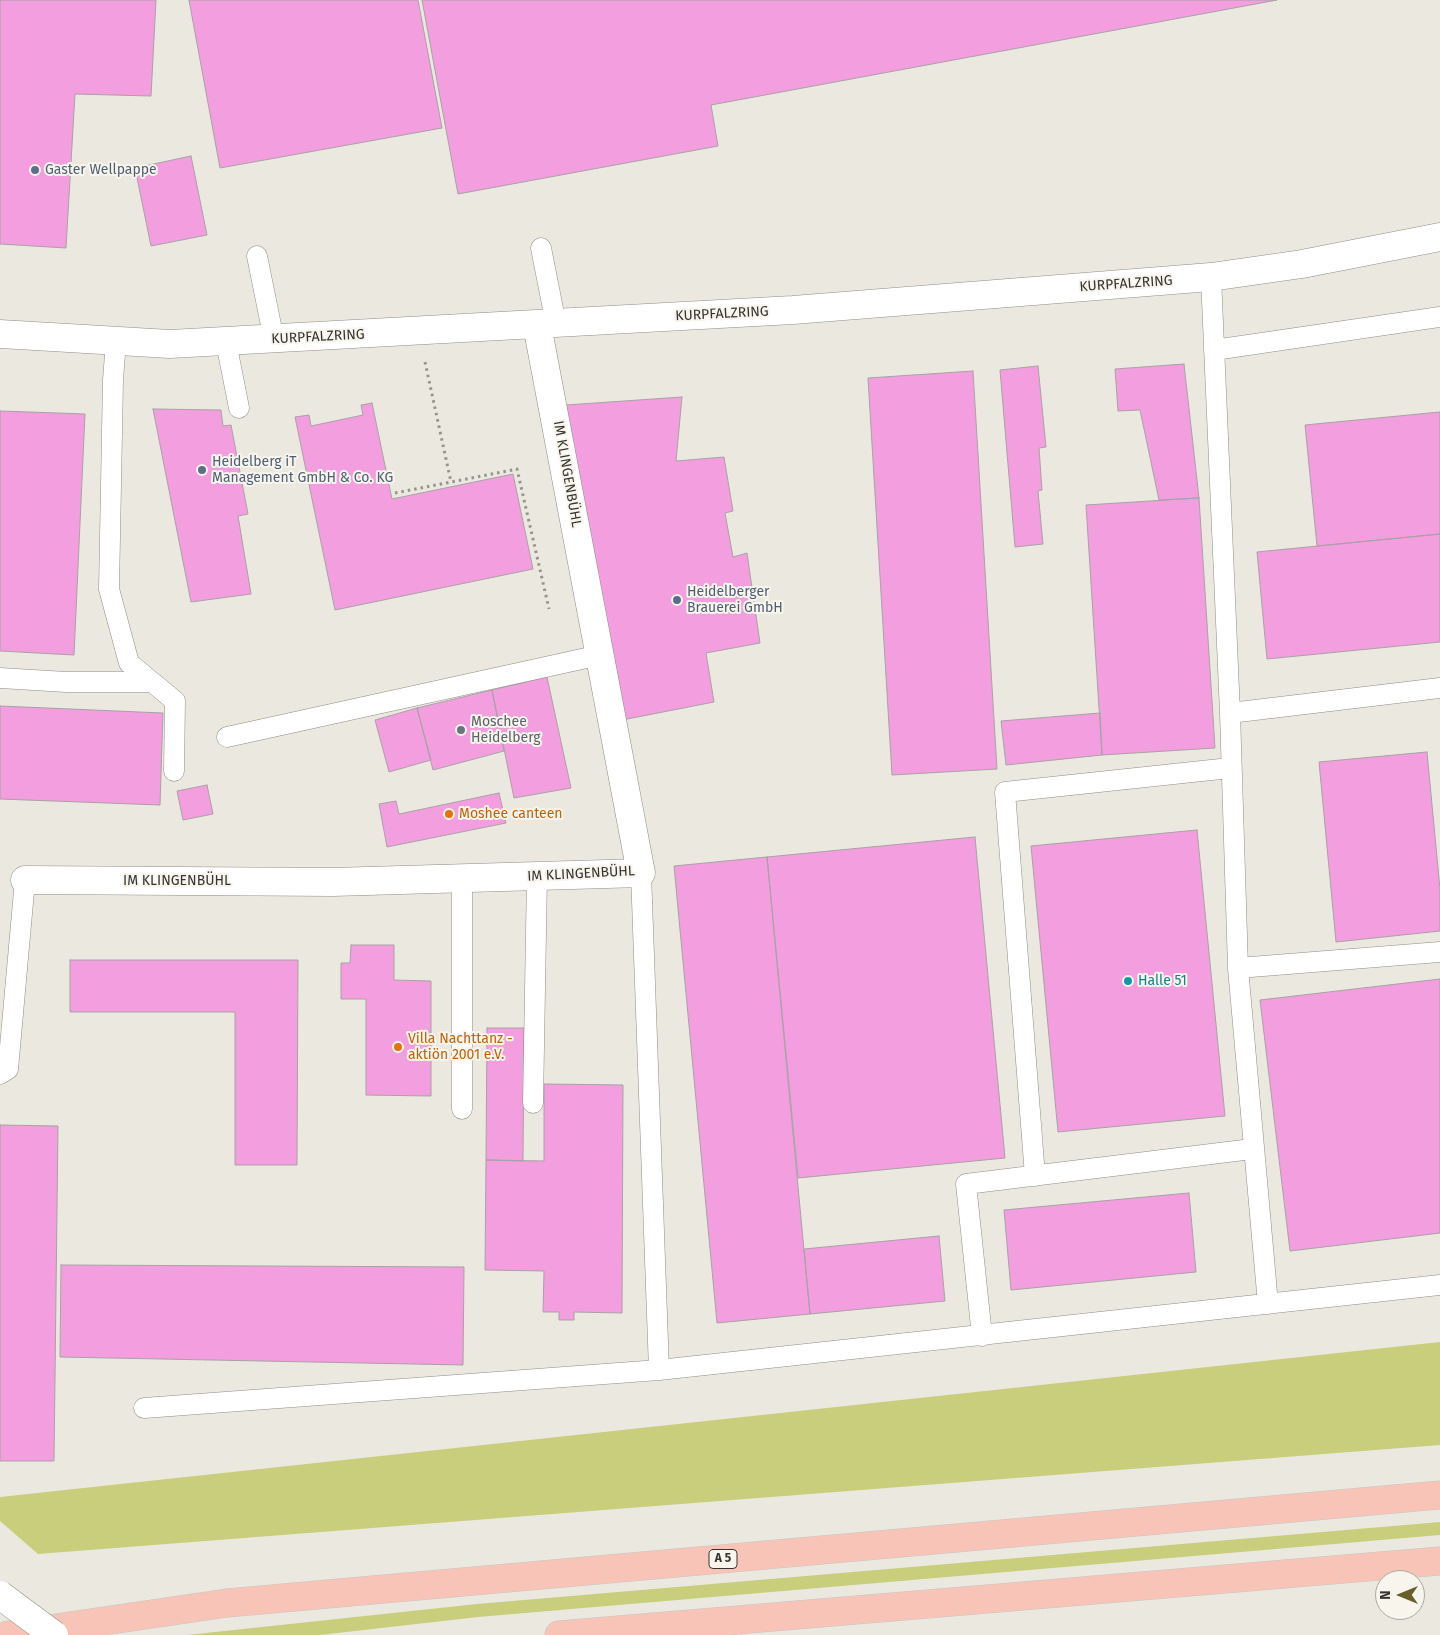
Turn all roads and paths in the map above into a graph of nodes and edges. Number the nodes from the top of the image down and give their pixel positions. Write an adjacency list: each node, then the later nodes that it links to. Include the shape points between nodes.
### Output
1 (1440, 237): 4 (main road, KURPFALZRING, via 1302,264)
2 (541, 248): 6 (lane)
3 (257, 256): 8 (lane)
4 (1211, 277): 6 (main road, KURPFALZRING, via 793,310); 11 (lane)
5 (1440, 317): 11 (lane)
6 (547, 324): 8 (main road, KURPFALZRING); 17 (main road, IM KLINGENBÜHL)
7 (0, 334): 9 (main road, KURPFALZRING)
8 (274, 340): 10 (main road, KURPFALZRING)
9 (116, 341): 10 (main road, KURPFALZRING, via 170,344); 19 (lane, via 109,589 128,663)
10 (226, 342): 13 (lane)
11 (1214, 350): 21 (lane)
12 (424, 359): 14 (path)
13 (239, 408)
14 (451, 482): 15 (path); 16 (path, via 517,470)
15 (395, 493)
16 (550, 608)
17 (600, 655): 22 (lane); 25 (main road, IM KLINGENBÜHL)
18 (0, 678): 19 (lane)
19 (149, 682): 24 (lane, via 175,701)
20 (1440, 688): 21 (lane)
21 (1230, 712): 23 (lane)
22 (227, 737)
23 (1230, 768): 30 (lane); 35 (lane, via 1005,792)
24 (174, 771)
25 (641, 873): 26 (main road, IM KLINGENBÜHL); 39 (lane)
26 (537, 876): 27 (main road, IM KLINGENBÜHL); 32 (lane)
27 (462, 879): 28 (main road, IM KLINGENBÜHL, via 333,882); 33 (lane)
28 (25, 880): 31 (lane, via 8,1069)
29 (1440, 952): 30 (lane)
30 (1238, 968): 34 (lane)
31 (0, 1074)
32 (533, 1103)
33 (462, 1109)
34 (1252, 1148): 35 (lane); 37 (lane)
35 (1035, 1176): 38 (lane, via 966,1184)
36 (1440, 1285): 37 (lane)
37 (1268, 1304): 38 (lane)
38 (982, 1336): 39 (lane)
39 (659, 1370): 40 (lane)
40 (144, 1408)
41 (1440, 1495): 44 (highway, A 5, via 227,1603)
42 (1440, 1561): 46 (highway)
43 (0, 1595): 45 (main road, bridge)
44 (8, 1635)
45 (54, 1635)
46 (559, 1635)

